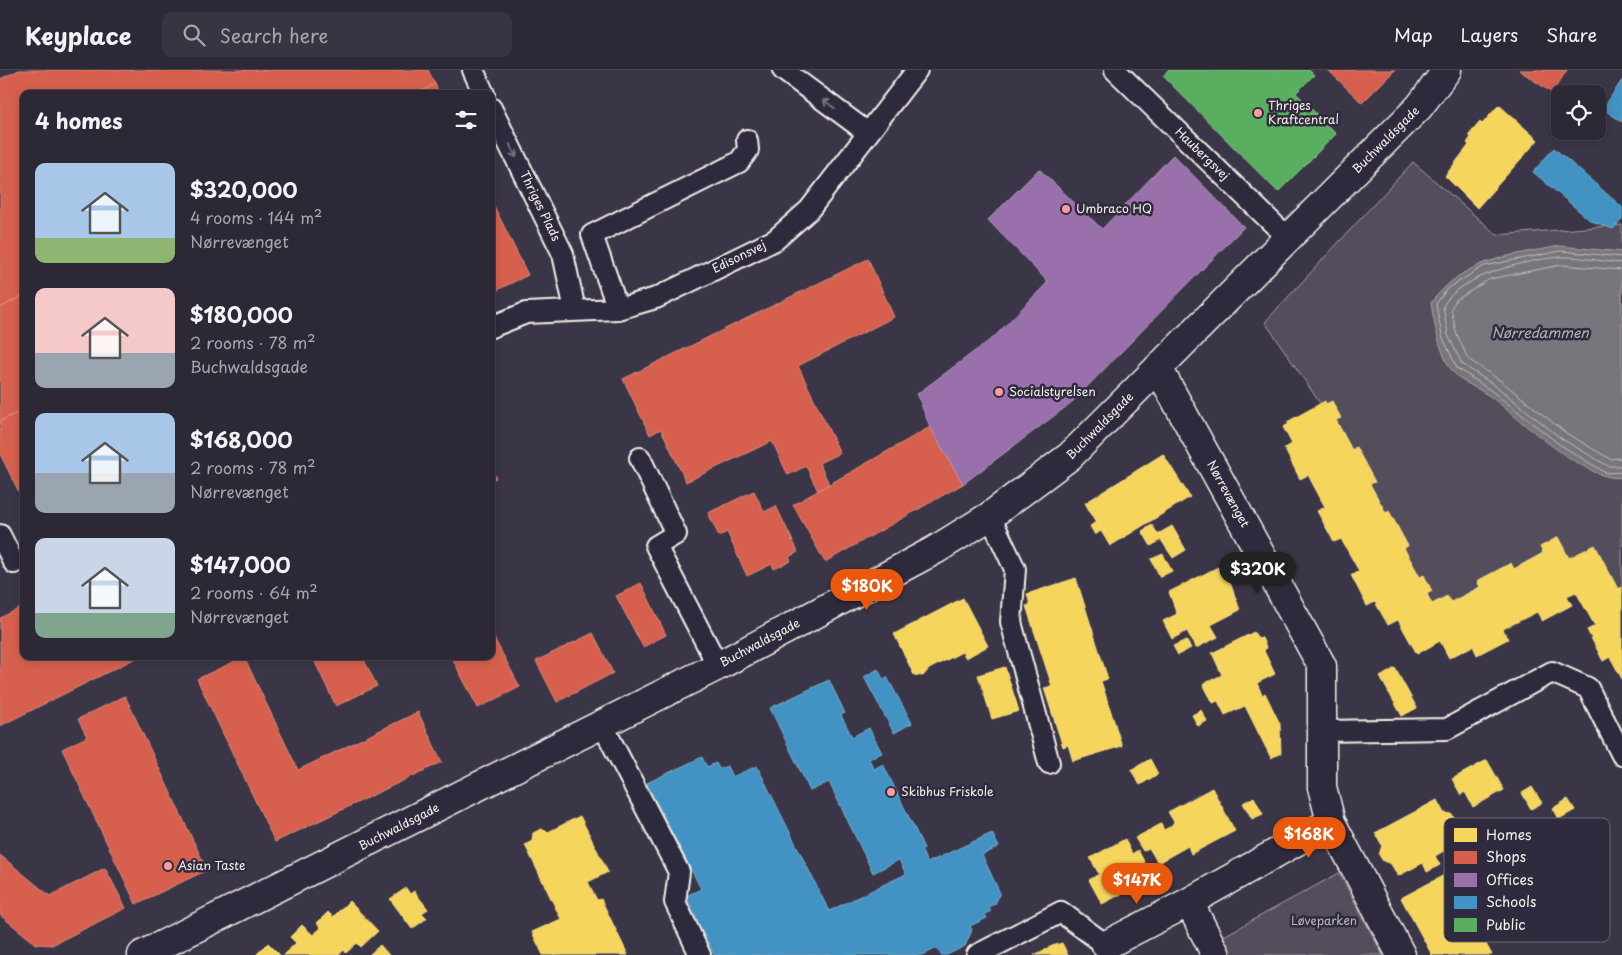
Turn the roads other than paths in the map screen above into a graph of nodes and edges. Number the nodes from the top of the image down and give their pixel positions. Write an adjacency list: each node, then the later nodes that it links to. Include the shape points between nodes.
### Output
1 (472, 70): 6 (lane)
2 (783, 70): 8 (lane, one-way to 2)
3 (917, 70): 8 (lane, Edisonsvej)
4 (1115, 70): 10 (lane, Haubergsvej)
5 (1447, 70): 10 (street, Buchwaldsgade, via 1419,107)
6 (482, 90)
7 (495, 116): 11 (lane, Thriges Plads, one-way to 11, via 563,254)
8 (868, 133): 12 (lane, Edisonsvej, via 809,210 775,240 656,298)
9 (748, 140): 12 (lane, via 748,150 740,162 592,235)
10 (1288, 238): 14 (street, Buchwaldsgade)
11 (575, 310): 12 (lane, Edisonsvej); 13 (lane, Edisonsvej, via 526,313)
12 (618, 310)
13 (495, 325)
14 (1158, 368): 16 (street, Buchwaldsgade, via 1070,456); 21 (street, Nørrevænget, via 1322,666)
15 (640, 458): 19 (lane, via 676,534 656,546)
16 (990, 516): 19 (street, Buchwaldsgade, via 935,550); 23 (lane, via 1015,569 1010,622)
17 (0, 535): 18 (lane)
18 (12, 564)
19 (718, 666): 20 (street, Buchwaldsgade)
20 (602, 724): 27 (street, Buchwaldsgade); 28 (lane, via 679,872 675,902)
21 (1323, 731): 22 (lane, via 1448,729 1552,672 1588,688); 24 (street, Nørrevænget, via 1322,787)
22 (1622, 755)
23 (1049, 763)
24 (1330, 822): 25 (street); 31 (street, Nørrevænget)
25 (1188, 902): 26 (street); 30 (street)
26 (1106, 945): 29 (lane, via 1062,912)
27 (142, 955)
28 (700, 955)
29 (976, 955)
30 (1216, 955)
31 (1401, 955)

